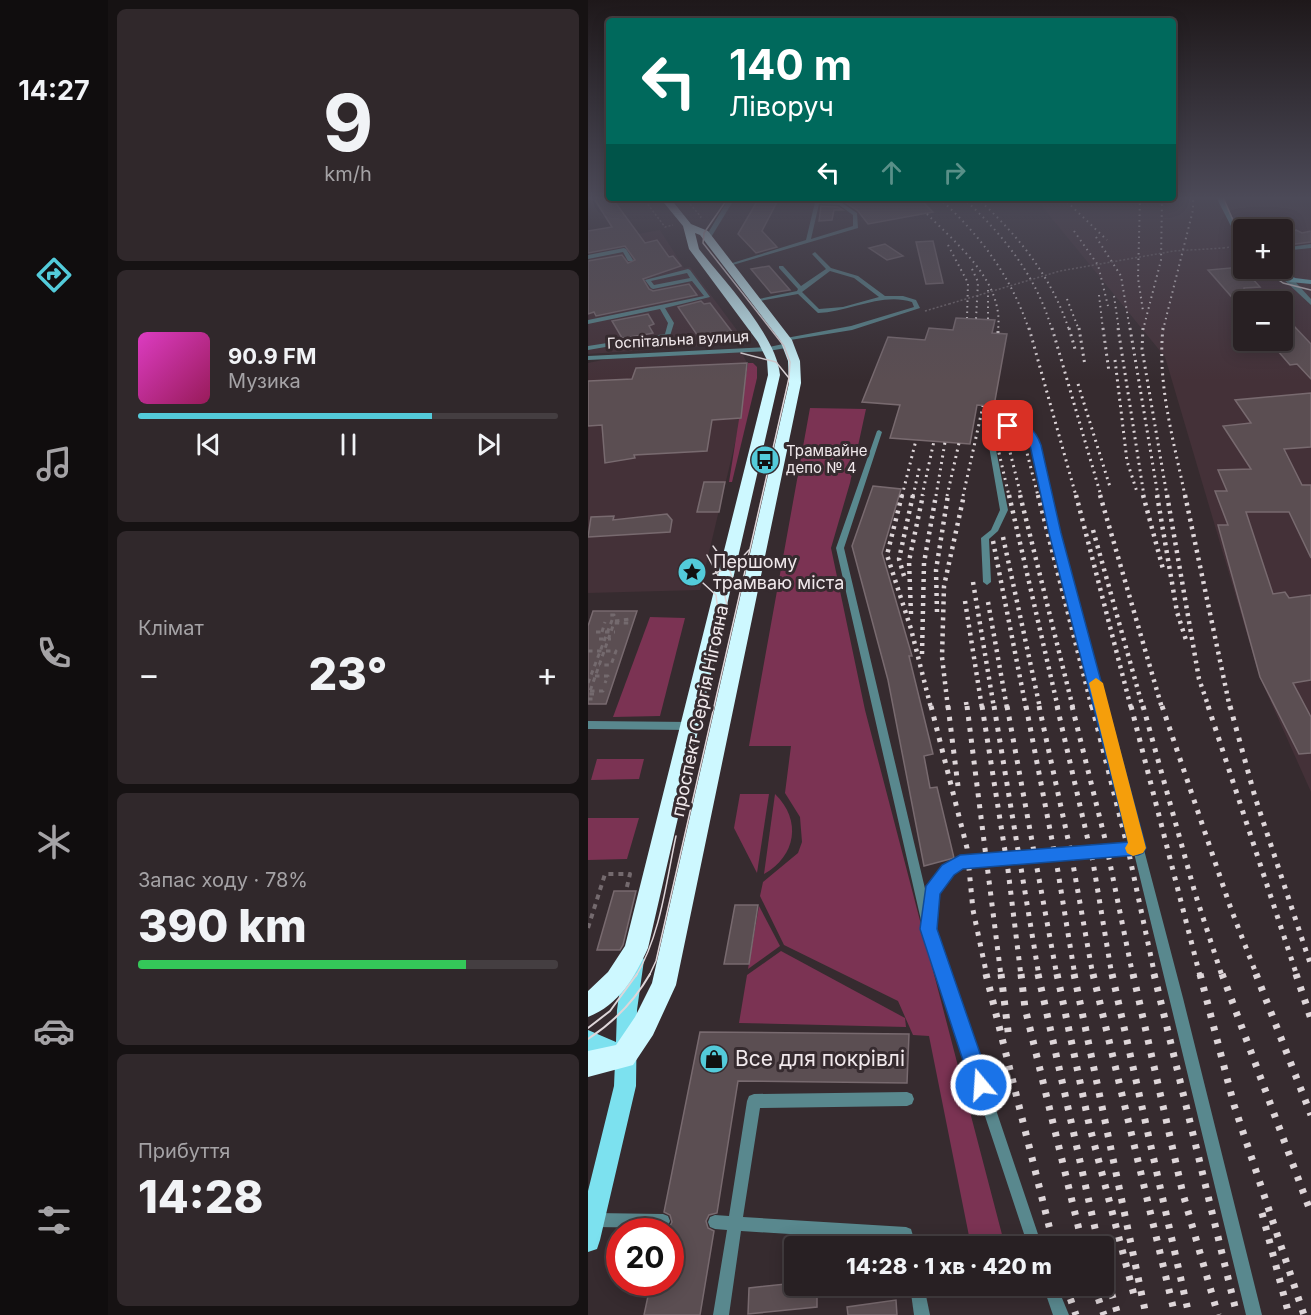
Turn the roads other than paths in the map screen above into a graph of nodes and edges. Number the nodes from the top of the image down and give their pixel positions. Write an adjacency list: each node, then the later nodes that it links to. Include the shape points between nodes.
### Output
1 (701, 258): 18 (highway, проспект Сергія Нігояна, via 750,319)
2 (723, 258): 5 (highway, проспект Сергія Нігояна)
3 (753, 258): 5 (lane)
4 (819, 258): 7 (lane)
5 (728, 266): 14 (highway, проспект Сергія Нігояна)
6 (781, 267): 12 (lane)
7 (829, 269): 12 (lane); 13 (lane, via 856,277)
8 (1293, 278): 11 (street)
9 (693, 279): 9 (lane, via 688,272 648,280 653,287); 16 (lane, via 707,297)
10 (1289, 279): 15 (street)
11 (1311, 282)
12 (800, 290): 13 (lane, via 818,311 835,312); 14 (lane)
13 (882, 296): 18 (lane, via 903,295 914,301 917,308)
14 (756, 301): 18 (highway, проспект Сергія Нігояна)
15 (1311, 303)
16 (662, 307): 17 (lane); 19 (lane, via 671,323 668,335)
17 (588, 322)
18 (781, 345): 20 (street, Госпітальна вулиця); 24 (highway, проспект Сергія Нігояна, via 773,360 774,375); 30 (highway, проспект Сергія Нігояна, via 795,372 793,393 675,943 655,1006)
19 (588, 348)
20 (588, 358)
21 (879, 432): 26 (lane, via 840,548)
22 (987, 582): 25 (lane, via 986,538 1004,510 990,435 995,428 1025,428 1036,445 1055,533)
23 (588, 725): 24 (lane)
24 (691, 726): 27 (highway, проспект Сергія Нігояна)
25 (1138, 848): 26 (lane, via 960,862 948,870 932,892); 44 (lane)
26 (929, 929): 38 (lane)
27 (636, 948): 28 (highway, via 612,987); 30 (main road, проспект Сергія Нігояна)
28 (588, 1005)
29 (588, 1041): 30 (main road)
30 (624, 1056): 31 (highway); 36 (main road, проспект Сергія Нігояна, via 625,1086)
31 (588, 1064)
32 (907, 1099): 34 (lane, via 754,1101)
33 (715, 1222): 34 (lane)
34 (734, 1224): 37 (lane); 41 (lane)
35 (606, 1228): 36 (lane)
36 (590, 1230)
37 (906, 1236)
38 (1032, 1236)
39 (918, 1296): 42 (lane)
40 (1054, 1296): 43 (lane)
41 (721, 1315)
42 (922, 1315)
43 (1061, 1315)
44 (1254, 1315)

